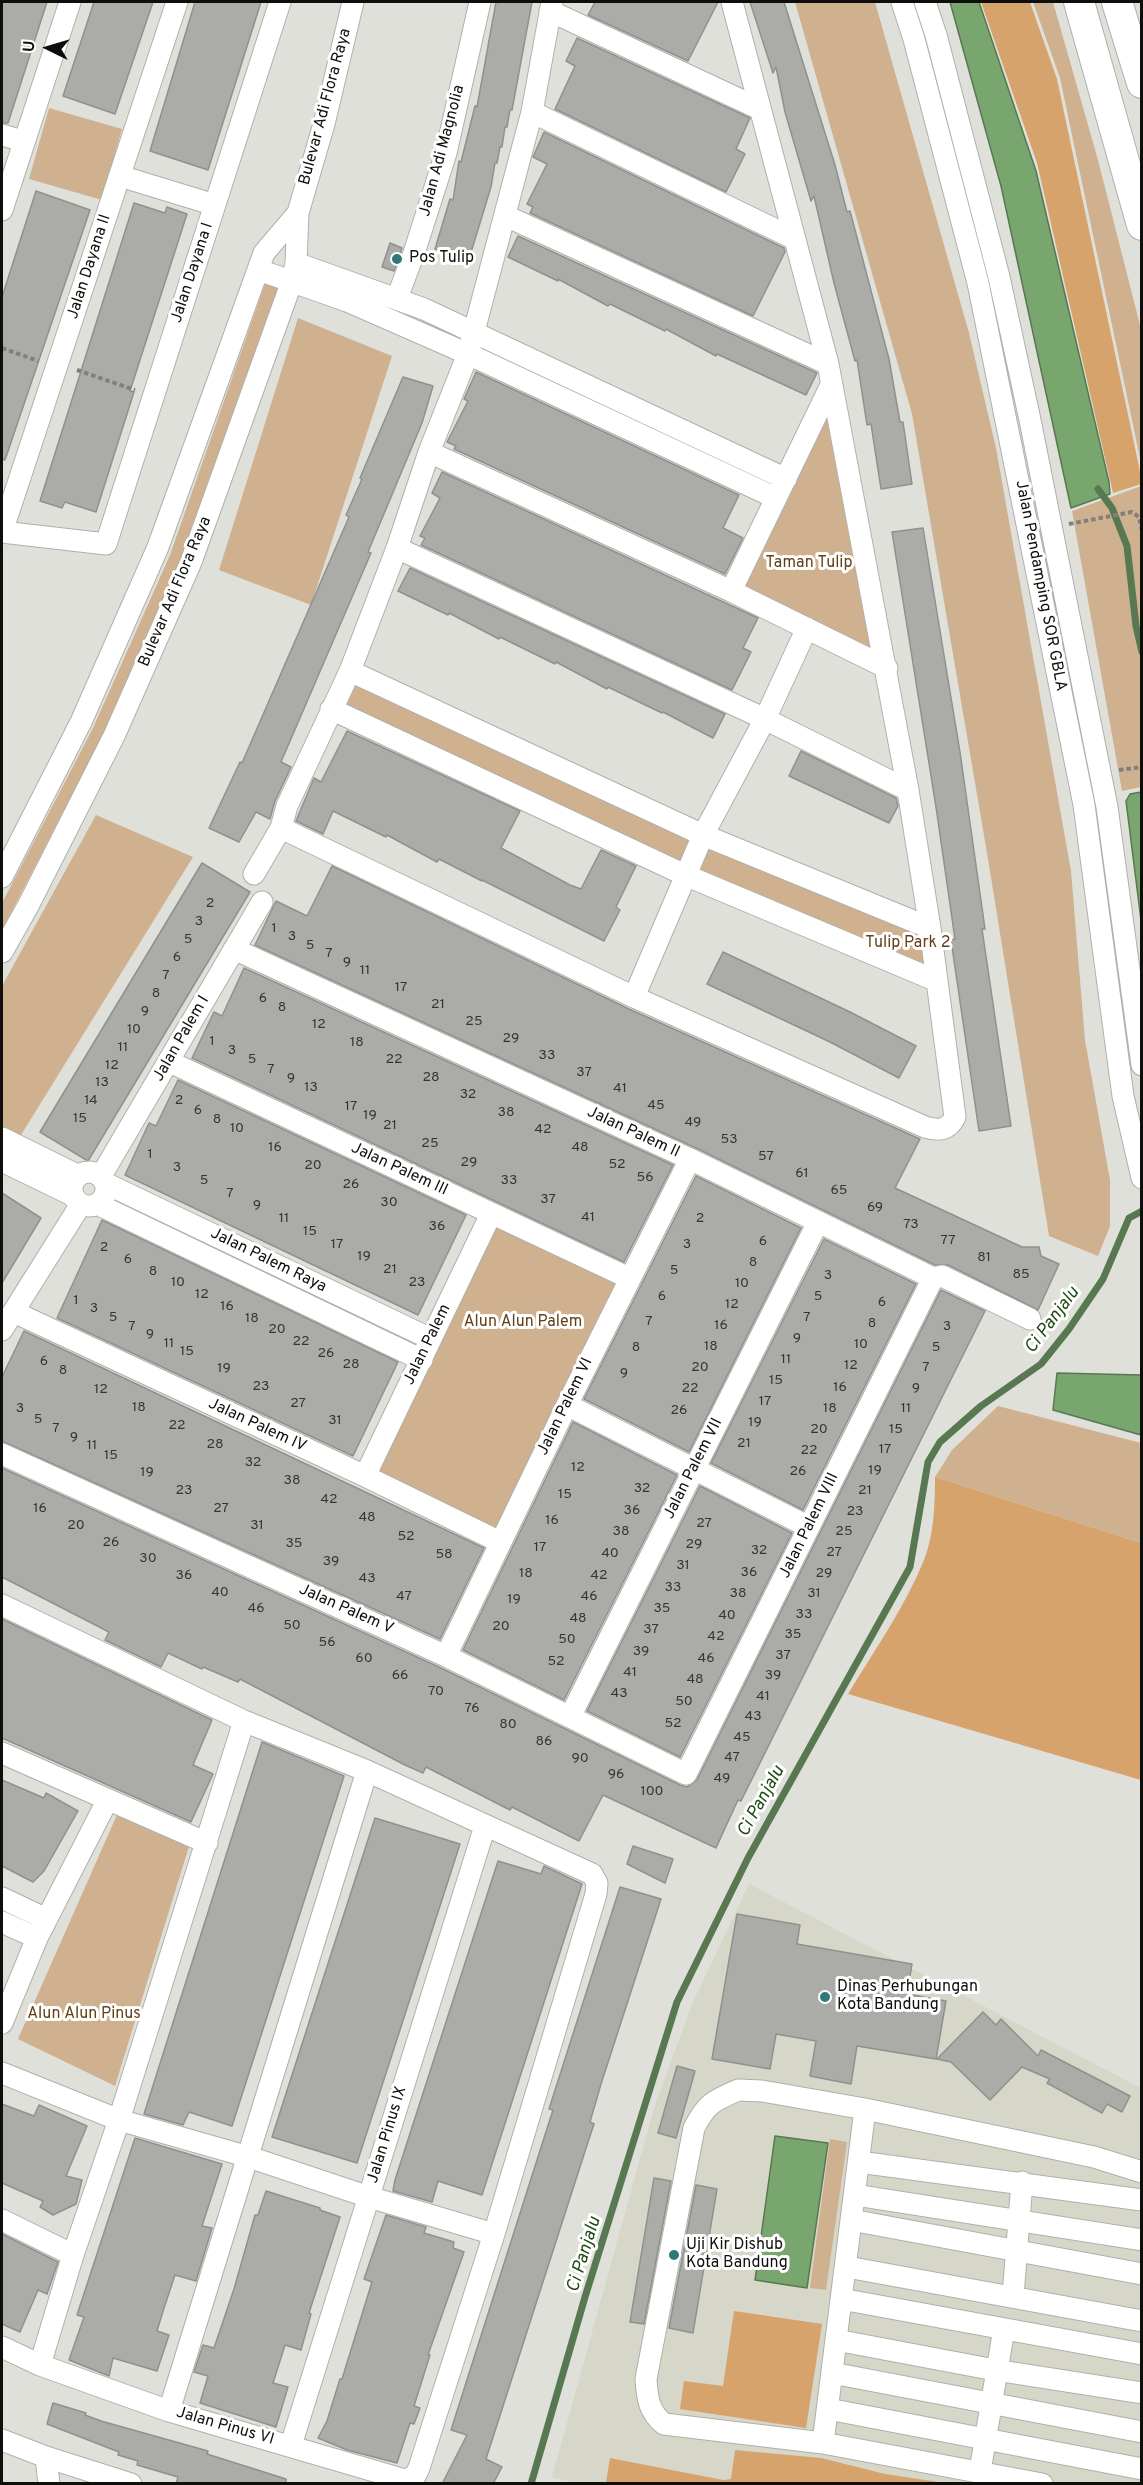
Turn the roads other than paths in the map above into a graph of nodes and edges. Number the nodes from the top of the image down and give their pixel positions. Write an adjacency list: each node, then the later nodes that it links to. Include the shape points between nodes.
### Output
1 (70, 2): 16 (street)
2 (177, 2): 17 (street, Jalan Dayana II)
3 (280, 2): 18 (street, Jalan Dayana I)
4 (354, 2): 20 (street, Bulevar Adi Flora Raya)
5 (480, 2): 26 (street, Jalan Adi Magnolia, via 446,153)
6 (732, 2): 13 (street)
7 (902, 2): 32 (street, Jalan Pendamping SOR GBLA, via 978,283)
8 (925, 2): 31 (street, Jalan Pendamping SOR GBLA, via 999,276)
9 (1079, 2): 22 (highway)
10 (1117, 2): 12 (highway)
11 (551, 6): 13 (street); 14 (street)
12 (1142, 82)
13 (760, 109): 23 (street)
14 (531, 112): 21 (street); 23 (street)
15 (2, 135): 16 (street)
16 (23, 141): 19 (street)
17 (120, 176): 18 (street); 36 (street, Jalan Dayana II)
18 (215, 205): 36 (street, Jalan Dayana I, via 106,544)
19 (2, 210)
20 (298, 213): 24 (street, Bulevar Adi Flora Raya, via 264,253); 25 (street, Bulevar Adi Flora Raya)
21 (506, 216): 27 (street); 29 (street)
22 (1142, 225)
23 (795, 239): 29 (street)
24 (259, 270): 25 (street); 49 (street, Bulevar Adi Flora Raya, via 158,548 81,722)
25 (294, 272): 26 (street); 28 (street, via 346,301); 53 (street, Bulevar Adi Flora Raya, via 191,562 114,736)
26 (397, 298): 27 (street)
27 (474, 331): 28 (street); 34 (street)
28 (468, 354): 33 (street); 35 (street)
29 (828, 364): 30 (street)
30 (831, 385): 34 (street); 40 (street)
31 (1030, 420): 32 (street); 57 (street, Jalan Pendamping SOR GBLA, via 1107,807)
32 (1008, 428): 61 (street, Jalan Pendamping SOR GBLA, via 1084,805 1123,1096)
33 (429, 452): 37 (street); 38 (street)
34 (786, 478): 35 (street)
35 (776, 498): 38 (street)
36 (2, 532)
37 (397, 548): 41 (street); 43 (street)
38 (731, 591): 39 (street)
39 (807, 628): 40 (street); 43 (street)
40 (887, 668): 44 (street)
41 (350, 671): 42 (street); 46 (street)
42 (331, 709): 45 (street); 48 (street)
43 (765, 719): 44 (street); 46 (street)
44 (908, 790): 51 (street)
45 (280, 828): 47 (street); 55 (street)
46 (703, 835): 48 (street); 51 (street)
47 (255, 874)
48 (685, 875): 54 (street); 55 (street)
49 (2, 877)
50 (262, 902): 52 (street, Jalan Palem I)
51 (930, 928): 54 (street)
52 (234, 949): 56 (street, Jalan Palem I); 59 (street, Jalan Palem II)
53 (2, 952)
54 (937, 981): 55 (street, via 955,1117 951,1125 935,1130)
55 (634, 997)
56 (170, 1062): 62 (street, Jalan Palem I); 64 (street, Jalan Palem III)
57 (1142, 1065)
58 (2, 1138): 63 (street, Jalan Palem Raya)
59 (690, 1159): 65 (street, Jalan Palem II); 66 (street, Jalan Palem VI)
60 (2, 1161): 63 (street, Jalan Palem Raya)
61 (1142, 1178)
62 (103, 1179): 63 (street, Jalan Palem I, via 103,1199); 63 (street, via 85,1171); 71 (street, Jalan Palem Raya)
63 (82, 1195): 68 (street); 72 (street, Jalan Palem Raya)
64 (491, 1214): 66 (street, Jalan Palem III); 71 (street, Jalan Palem)
65 (818, 1222): 67 (street, Jalan Palem II); 75 (street, Jalan Palem VII)
66 (629, 1278): 73 (street, Jalan Palem VI)
67 (933, 1278): 69 (street, Jalan Palem II, via 942,1276); 77 (street, Jalan Palem VIII)
68 (14, 1312): 70 (street); 76 (street, Jalan Palem IV)
69 (1030, 1319)
70 (2, 1330)
71 (431, 1340): 72 (street, Jalan Palem)
72 (422, 1360): 76 (street, Jalan Palem)
73 (567, 1405): 75 (street); 78 (street, Jalan Palem VI)
74 (2, 1454): 80 (street, Jalan Palem V)
75 (695, 1469): 77 (street); 81 (street, Jalan Palem VII)
76 (365, 1476): 78 (street, Jalan Palem IV)
77 (809, 1527): 85 (street, Jalan Palem VIII)
78 (500, 1542): 80 (street, Jalan Palem VI)
79 (2, 1605): 82 (street, Jalan Pinus VI)
80 (446, 1656): 81 (street, Jalan Palem V)
81 (570, 1717): 85 (street, Jalan Palem V)
82 (244, 1721): 84 (street, Jalan Pinus VI); 88 (street)
83 (2, 1753): 86 (street)
84 (367, 1771): 87 (street, Jalan Pinus VI); 96 (street)
85 (686, 1774)
86 (106, 1801): 88 (street); 91 (street)
87 (485, 1826): 101 (street, Jalan Pinus IX); 106 (street, Jalan Pinus VI, via 592,1874 597,1883)
88 (207, 1844): 95 (street)
89 (2, 1898): 91 (street)
90 (2, 1922): 91 (street)
91 (42, 1928): 92 (street)
92 (2, 2023)
93 (2, 2073): 95 (street)
94 (865, 2109): 97 (street); 98 (street, via 1094,2157); 129 (street, via 738,2090 713,2100 704,2109 694,2128 646,2379 648,2402 654,2416 664,2424)
95 (119, 2120): 96 (street); 109 (street)
96 (249, 2157): 101 (street); 125 (street)
97 (859, 2162): 99 (street); 100 (street)
98 (1142, 2172)
99 (1022, 2182): 102 (street); 105 (street)
100 (855, 2195): 104 (street); 105 (street)
101 (369, 2198): 106 (street); 130 (street, Jalan Pinus IX)
102 (1142, 2200)
103 (2, 2220): 109 (street)
104 (851, 2220): 108 (street); 110 (street)
105 (1018, 2221): 107 (street); 108 (street)
106 (494, 2234): 130 (street, Jalan Pinus VI, via 415,2475 405,2480)
107 (1142, 2240)
108 (1016, 2252): 111 (street); 112 (street)
109 (73, 2255): 119 (street)
110 (847, 2267): 112 (street); 113 (street)
111 (1142, 2274)
112 (1013, 2296): 114 (street)
113 (841, 2299): 115 (street); 116 (street)
114 (1142, 2321)
115 (1004, 2329): 118 (street); 120 (street)
116 (836, 2340): 120 (street); 121 (street)
117 (2, 2347): 119 (street, Jalan Pinus VI)
118 (1142, 2354)
119 (40, 2365): 125 (street, Jalan Pinus VI)
120 (995, 2370): 122 (street); 123 (street)
121 (832, 2373): 123 (street); 124 (street)
122 (1142, 2393)
123 (991, 2403): 126 (street); 127 (street)
124 (828, 2409): 127 (street); 129 (street)
125 (169, 2411): 130 (street, Jalan Pinus VI)
126 (1142, 2432)
127 (986, 2439): 132 (street); 133 (street)
128 (2, 2440): 131 (street)
129 (823, 2443): 133 (street)
130 (291, 2445)
131 (46, 2457): 134 (street); 135 (street)
132 (1142, 2469)
133 (980, 2472): 136 (street)
134 (49, 2484)
135 (131, 2484)
136 (1042, 2484)

